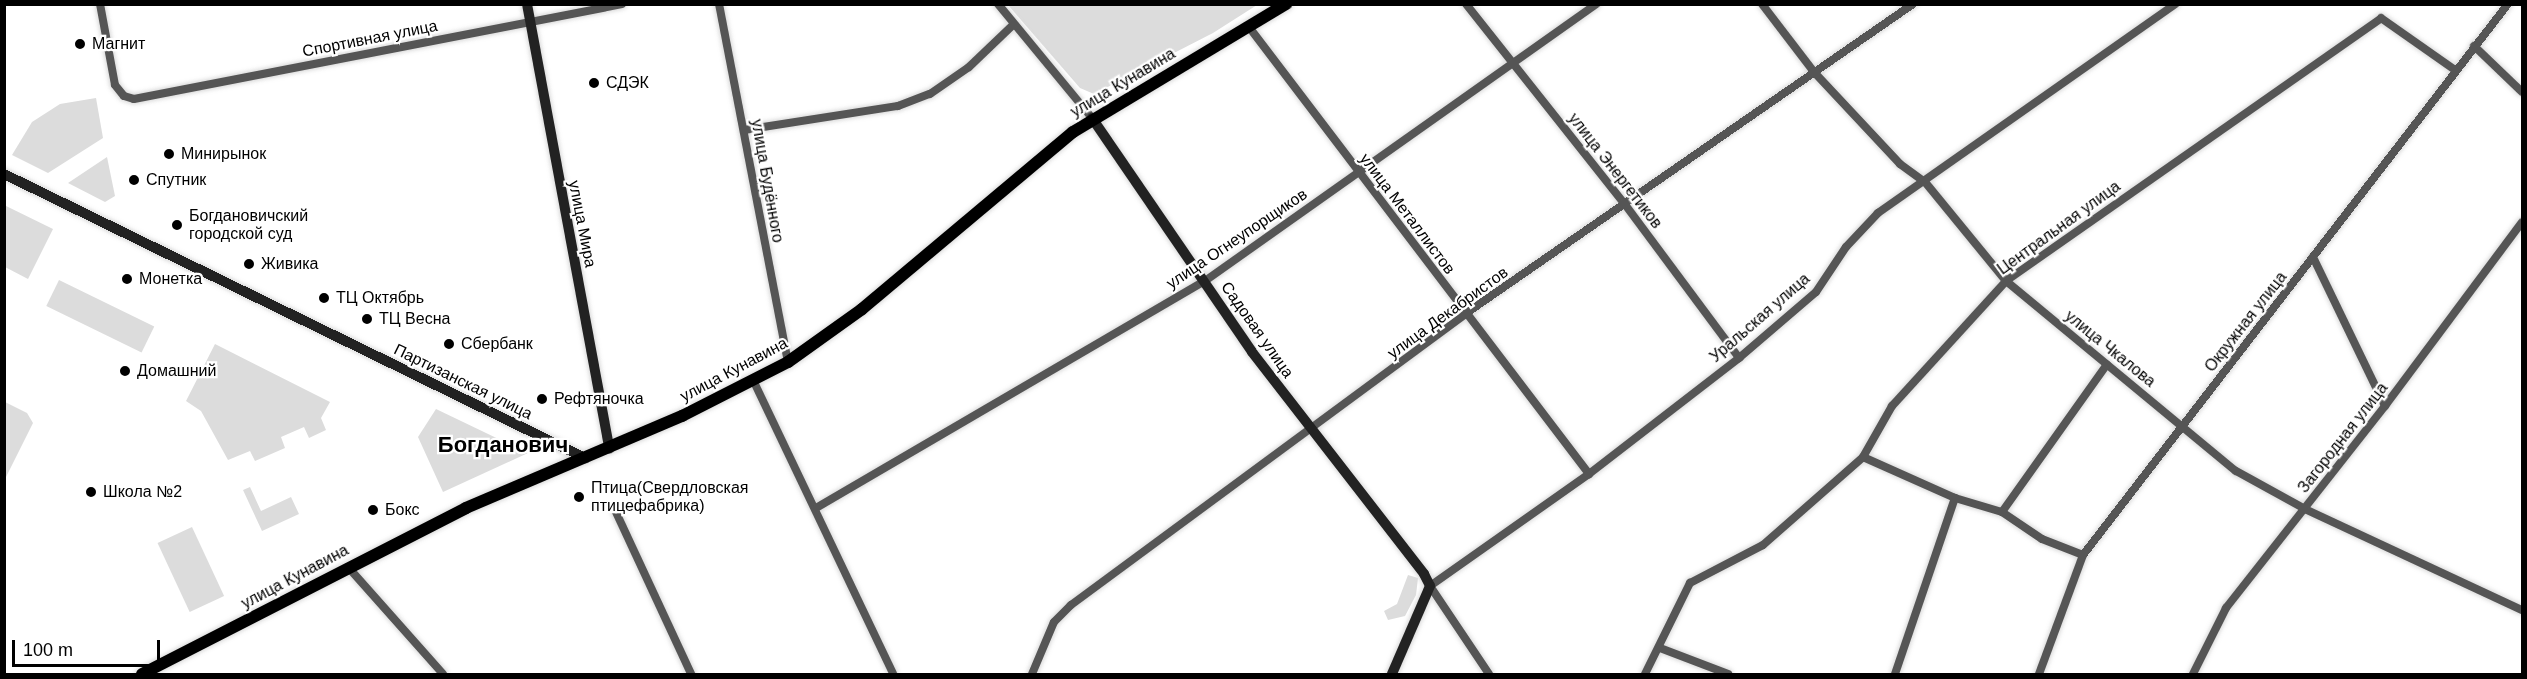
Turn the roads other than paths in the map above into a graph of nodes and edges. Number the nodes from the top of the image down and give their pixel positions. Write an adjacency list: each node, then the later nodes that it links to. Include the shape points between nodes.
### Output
1 (100, 4): 13 (street, Спортивная улица, via 115,85 124,96 134,99)
2 (527, 4): 13 (street, улица Мира)
3 (622, 4): 13 (street, Спортивная улица)
4 (719, 4): 22 (street, улица Будённого)
5 (998, 4): 14 (street, Садовая улица)
6 (1286, 4): 15 (main road, улица Кунавина)
7 (1466, 4): 17 (street, улица Энергетиков)
8 (1596, 4): 17 (street, улица Огнеупорщиков)
9 (1762, 4): 19 (street, улица Чкалова)
10 (1913, 4): 19 (street, улица Декабристов)
11 (2175, 4): 25 (street, Уральская улица)
12 (2508, 4): 16 (street, Окружная улица)
13 (530, 21): 39 (street, улица Мира)
14 (1014, 24): 21 (street, Садовая улица); 22 (street, via 969,67 930,94 898,106)
15 (1249, 27): 21 (main road, улица Кунавина); 23 (street, улица Металлистов)
16 (2474, 46): 18 (street, Окружная улица); 20 (street)
17 (1514, 64): 23 (street, улица Огнеупорщиков); 26 (street, улица Энергетиков)
18 (2455, 70): 28 (street, Окружная улица); 30 (street, Центральная улица, via 2381,18)
19 (1814, 72): 25 (street, улица Чкалова, via 1900,164); 26 (street, улица Декабристов)
20 (2523, 92)
21 (1092, 118): 29 (street, Садовая улица, via 1119,163); 33 (main road, улица Кунавина, via 855,315)
22 (744, 130): 33 (street, улица Будённого)
23 (1358, 171): 29 (street, улица Огнеупорщиков); 31 (street, улица Металлистов)
24 (4, 174): 41 (street, Партизанская улица)
25 (1925, 182): 30 (street, улица Чкалова); 32 (street, Уральская улица, via 1878,213 1846,247 1816,292)
26 (1624, 203): 31 (street, улица Декабристов); 32 (street, улица Энергетиков)
27 (2523, 222): 36 (street, Загородная улица)
28 (2313, 257): 36 (street); 37 (street, Окружная улица)
29 (1205, 281): 38 (street, Садовая улица); 44 (street, улица Огнеупорщиков)
30 (2006, 281): 34 (street, улица Чкалова); 40 (street, Центральная улица, via 1892,405)
31 (1466, 314): 38 (street, улица Декабристов); 42 (street, улица Металлистов)
32 (1738, 358): 42 (street, Уральская улица)
33 (788, 362): 35 (main road, улица Кунавина)
34 (2107, 364): 37 (street, улица Чкалова); 47 (street)
35 (753, 382): 39 (main road, улица Кунавина); 44 (street)
36 (2385, 406): 45 (street, Загородная улица)
37 (2183, 425): 45 (street, улица Чкалова, via 2236,471); 48 (street, Окружная улица)
38 (1312, 431): 50 (street, Садовая улица); 57 (street, улица Декабристов, via 1071,605 1054,622)
39 (609, 448): 41 (main road, улица Кунавина)
40 (1863, 457): 43 (street); 52 (street, Центральная улица, via 1763,545 1690,583)
41 (585, 458): 49 (main road, улица Кунавина, via 466,508)
42 (1589, 474): 50 (street, Уральская улица)
43 (1955, 498): 47 (street); 62 (street)
44 (816, 508): 56 (street)
45 (2305, 509): 51 (street, улица Чкалова); 64 (street, Загородная улица, via 2226,608)
46 (615, 510): 55 (street)
47 (2002, 512): 48 (street, via 2042,539)
48 (2083, 555): 63 (street, Окружная улица)
49 (348, 567): 53 (main road, улица Кунавина); 54 (street)
50 (1430, 586): 58 (street); 59 (street, Садовая улица)
51 (2523, 610)
52 (1660, 648): 60 (street, Центральная улица); 61 (street)
53 (142, 675)
54 (443, 675)
55 (691, 675)
56 (893, 675)
57 (1032, 675)
58 (1392, 675)
59 (1489, 675)
60 (1645, 675)
61 (1728, 675)
62 (1895, 675)
63 (2039, 675)
64 (2193, 675)

